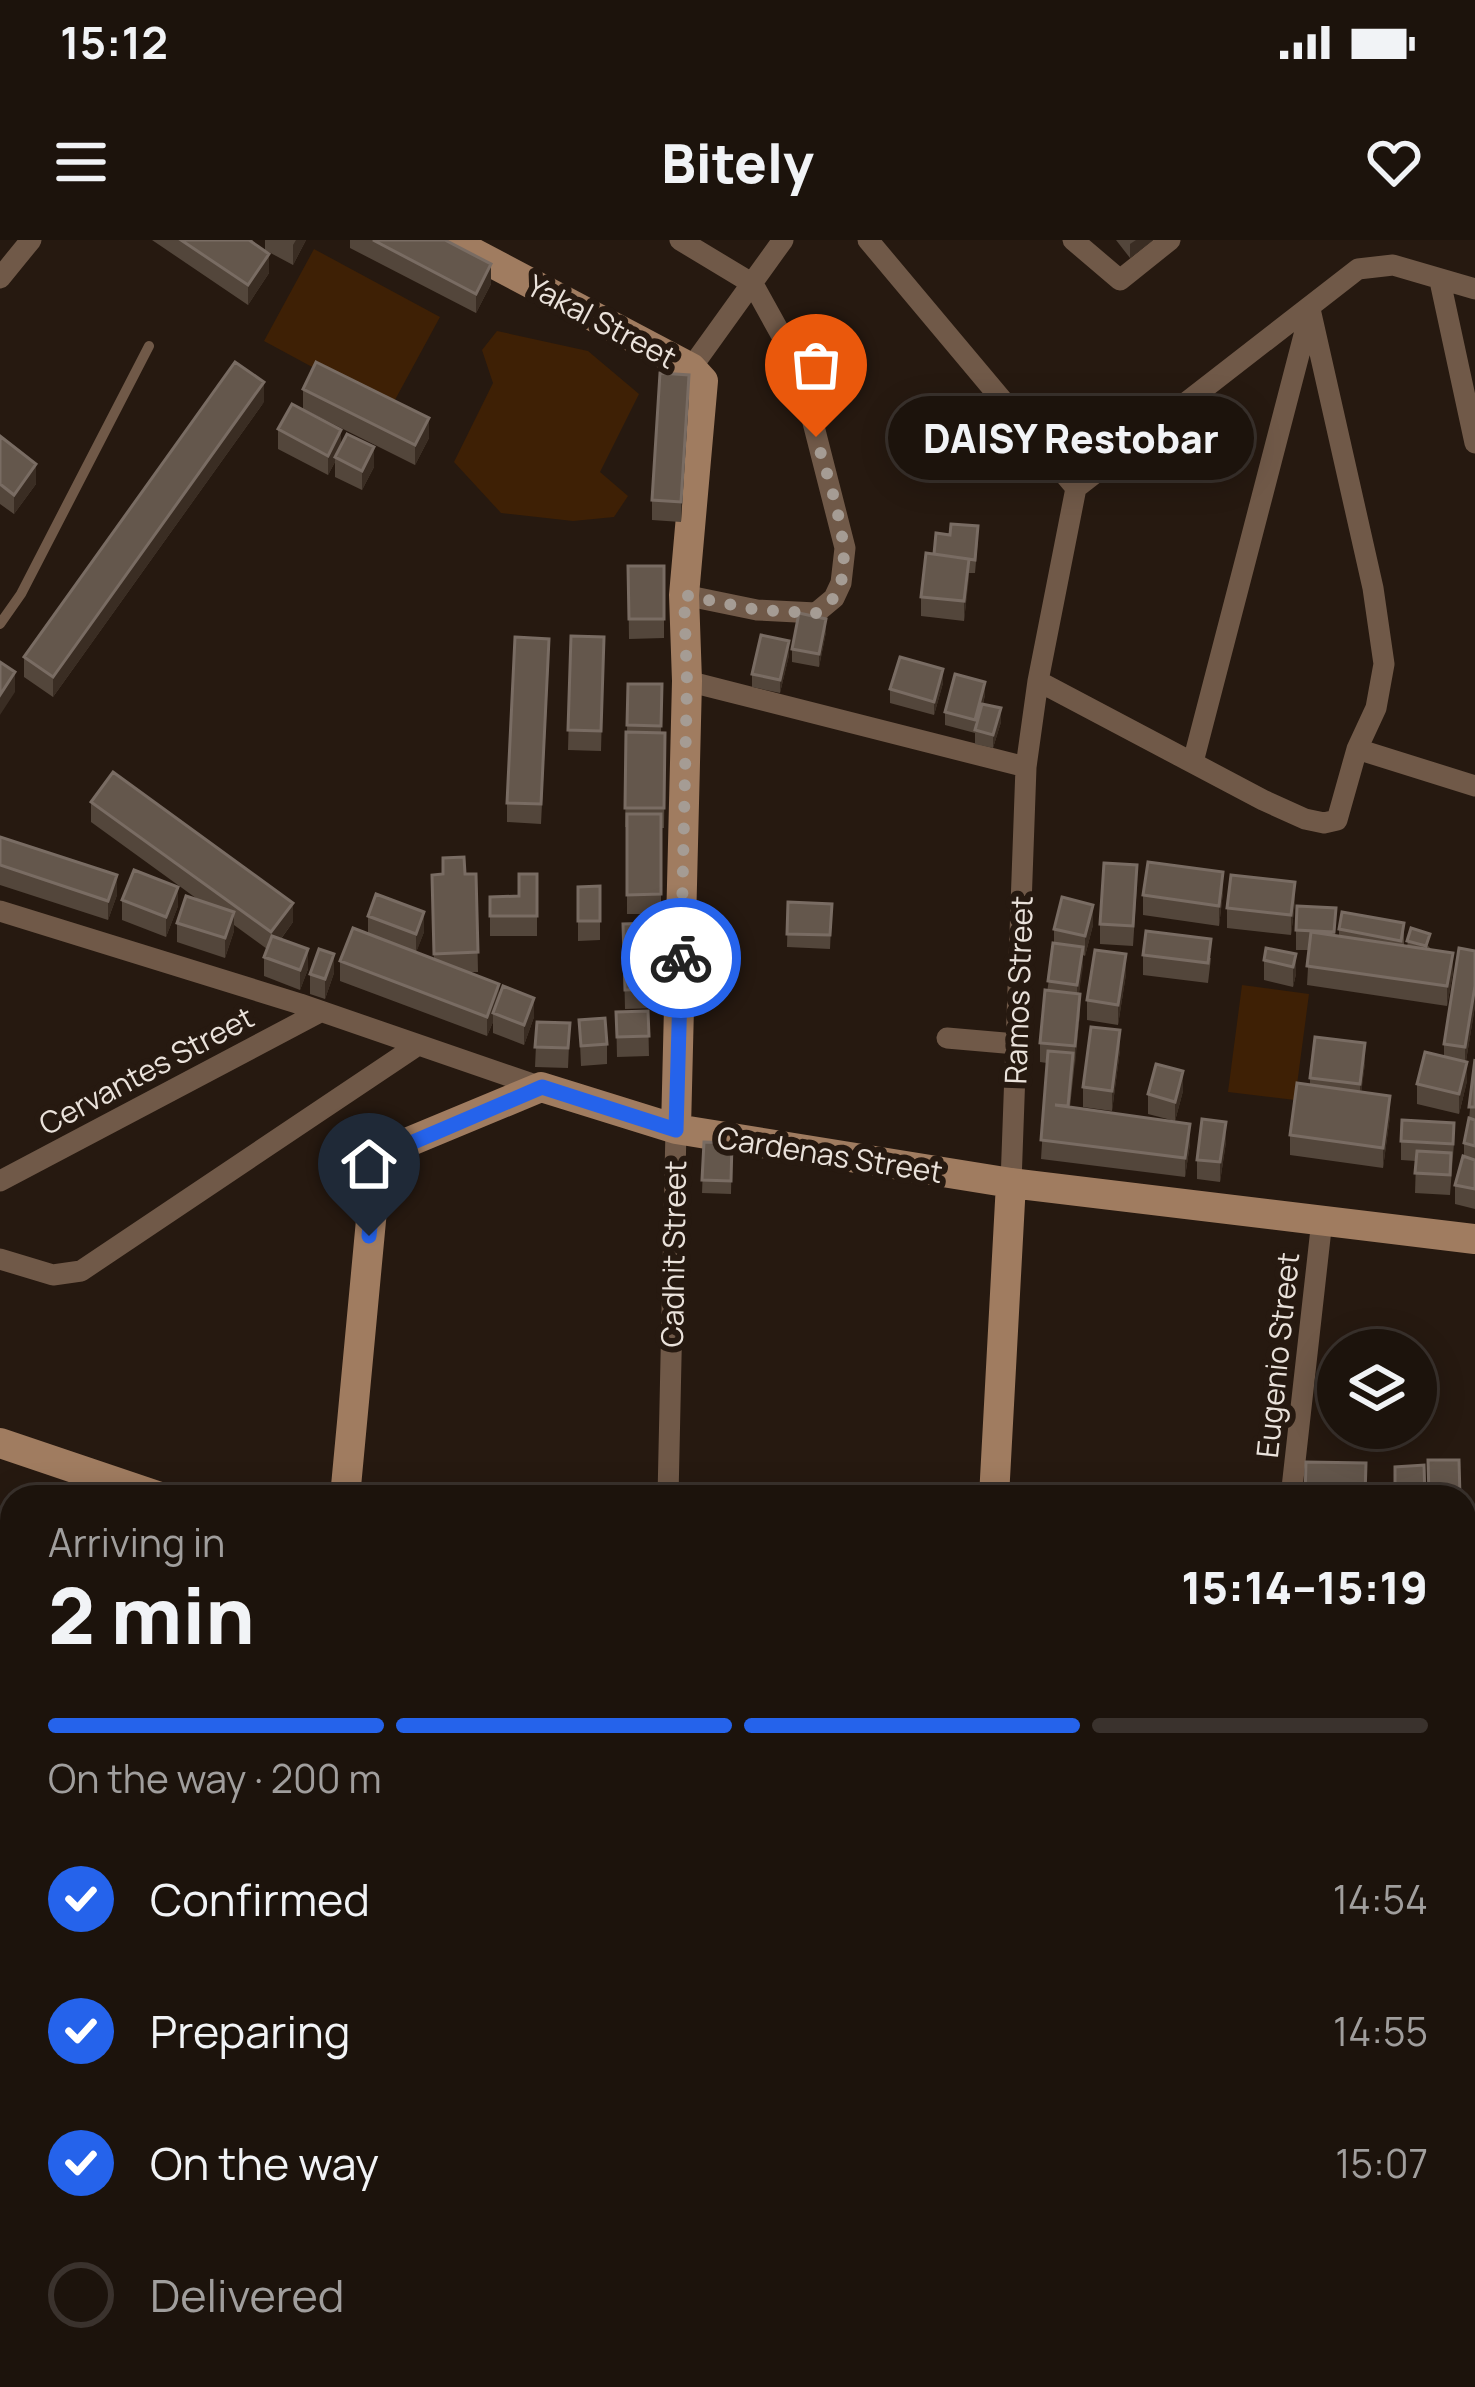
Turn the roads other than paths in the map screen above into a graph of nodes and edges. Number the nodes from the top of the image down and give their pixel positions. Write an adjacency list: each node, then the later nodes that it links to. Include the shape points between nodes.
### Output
1 (680, 240): 10 (street)
2 (783, 240): 10 (street)
3 (868, 240): 16 (street)
4 (1073, 240): 5 (street, via 1120,280)
5 (1170, 240)
6 (19, 243): 8 (street)
7 (467, 244): 14 (street, Yakal Street)
8 (0, 278)
9 (1440, 281): 11 (street); 12 (street, via 1375,265 1358,269); 15 (street)
10 (753, 284): 14 (street); 17 (street, via 807,400 845,548 841,583 816,613)
11 (1475, 290)
12 (1310, 309): 16 (street); 21 (street, via 1384,664); 22 (street)
13 (148, 346): 18 (lane)
14 (691, 368): 17 (street, Cadhit Street, via 703,387)
15 (1475, 443)
16 (1076, 488): 19 (street, Ramos Street)
17 (684, 595): 20 (street, Cadhit Street)
18 (0, 625)
19 (1039, 681): 22 (street); 23 (street, Ramos Street)
20 (687, 682): 23 (street); 31 (street, Cadhit Street)
21 (1357, 748): 22 (street, via 1337,820 1324,823); 24 (street)
22 (1193, 763)
23 (1026, 766): 28 (street, Ramos Street)
24 (1475, 786)
25 (0, 911): 26 (street, Cardenas Street)
26 (320, 1012): 29 (street, Cardenas Street); 32 (street, Cervantes Street)
27 (947, 1038): 28 (street)
28 (1016, 1044): 33 (street, Ramos Street)
29 (418, 1045): 30 (street, Cardenas Street); 36 (street, via 81,1270 53,1275)
30 (542, 1087): 31 (street, Cardenas Street); 39 (street, via 397,1149 375,1178)
31 (676, 1130): 33 (street, Cardenas Street); 40 (street, Cadhit Street)
32 (0, 1181)
33 (1011, 1184): 34 (street, Cardenas Street); 41 (street, Ramos Street)
34 (1322, 1220): 35 (street, Cardenas Street); 42 (street, Eugenio Street)
35 (1475, 1239)
36 (0, 1259)
37 (0, 1443): 38 (street)
38 (124, 1485)
39 (346, 1485)
40 (668, 1485)
41 (995, 1485)
42 (1292, 1485)

